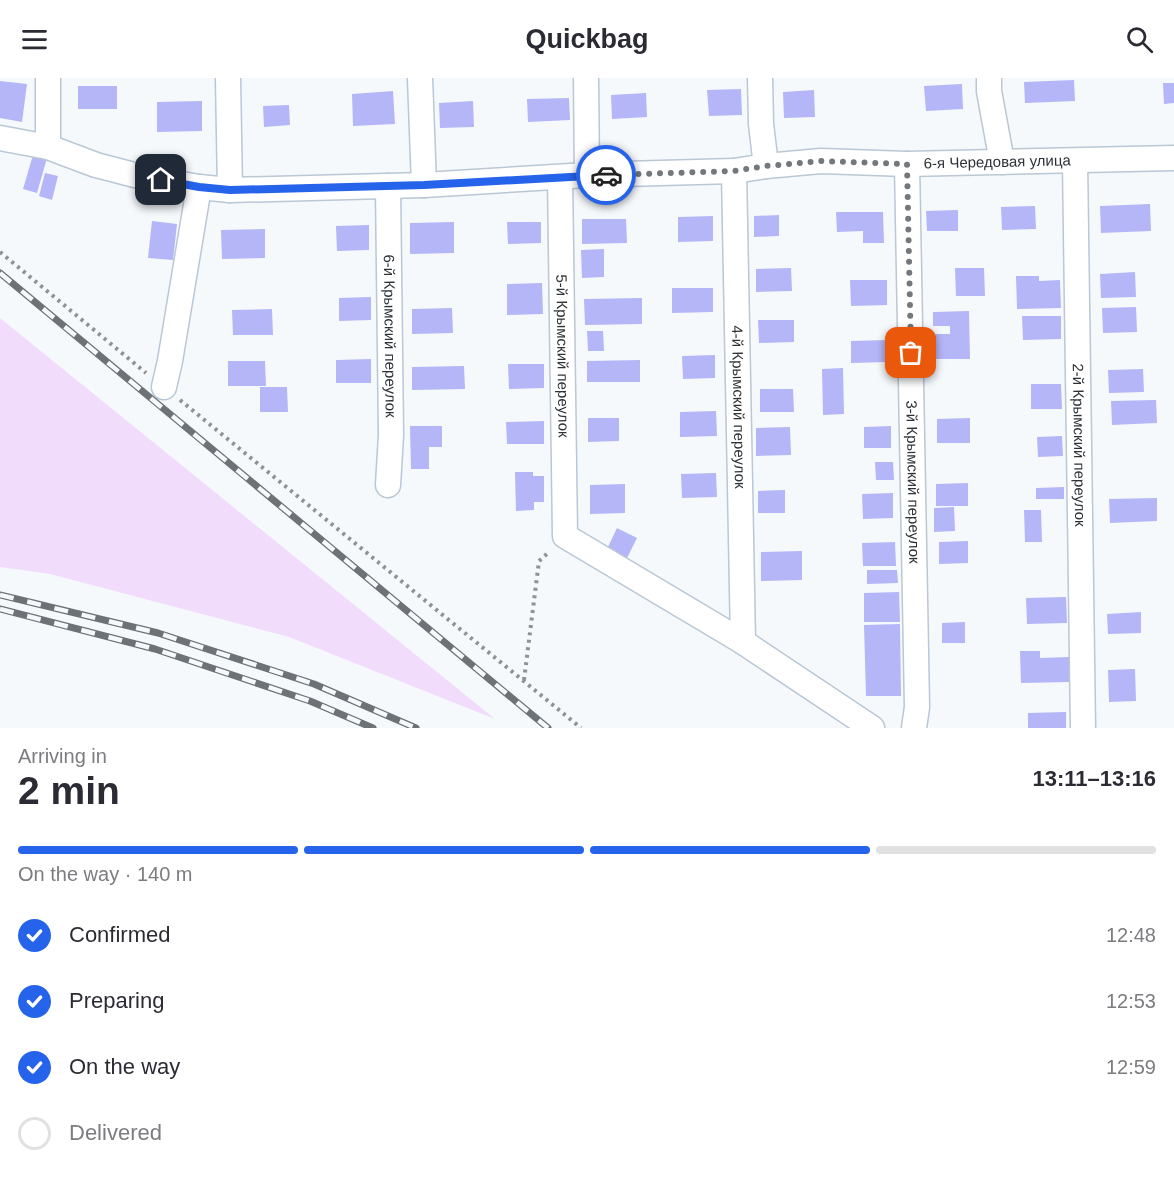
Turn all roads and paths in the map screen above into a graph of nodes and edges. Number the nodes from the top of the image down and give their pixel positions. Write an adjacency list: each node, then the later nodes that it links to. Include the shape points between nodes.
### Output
1 (48, 78): 8 (street)
2 (228, 78): 20 (street)
3 (420, 78): 17 (street)
4 (586, 78): 15 (street)
5 (760, 78): 13 (street)
6 (989, 78): 11 (street)
7 (0, 138): 8 (street, 6-я Чередовая улица)
8 (48, 147): 19 (street, 6-я Чередовая улица, via 96,165)
9 (1174, 158): 10 (street, 6-я Чередовая улица)
10 (1076, 160): 11 (street, 6-я Чередовая улица); 30 (street, 2-й Крымский переулок)
11 (1002, 162): 12 (street, 6-я Чередовая улица)
12 (907, 164): 13 (street, 6-я Чередовая улица, via 821,161); 29 (street, 3-й Крымский переулок, via 917,707)
13 (766, 166): 14 (street, 6-я Чередовая улица)
14 (734, 171): 15 (street, 6-я Чередовая улица); 25 (street, 4-й Крымский переулок)
15 (587, 175): 16 (street, 6-я Чередовая улица)
16 (560, 178): 17 (street, 6-я Чередовая улица); 24 (street, 5-й Крымский переулок)
17 (424, 185): 18 (street, 6-я Чередовая улица)
18 (388, 186): 20 (street, 6-я Чередовая улица); 23 (street, 6-й Крымский переулок)
19 (199, 187): 20 (street, 6-я Чередовая улица); 22 (street)
20 (230, 190)
21 (0, 252): 22 (path)
22 (164, 387): 26 (path)
23 (388, 485)
24 (566, 536): 25 (street); 26 (path, via 539,561)
25 (742, 642): 28 (street)
26 (524, 680): 27 (path)
27 (581, 728)
28 (872, 728)
29 (914, 728)
30 (1083, 728)

